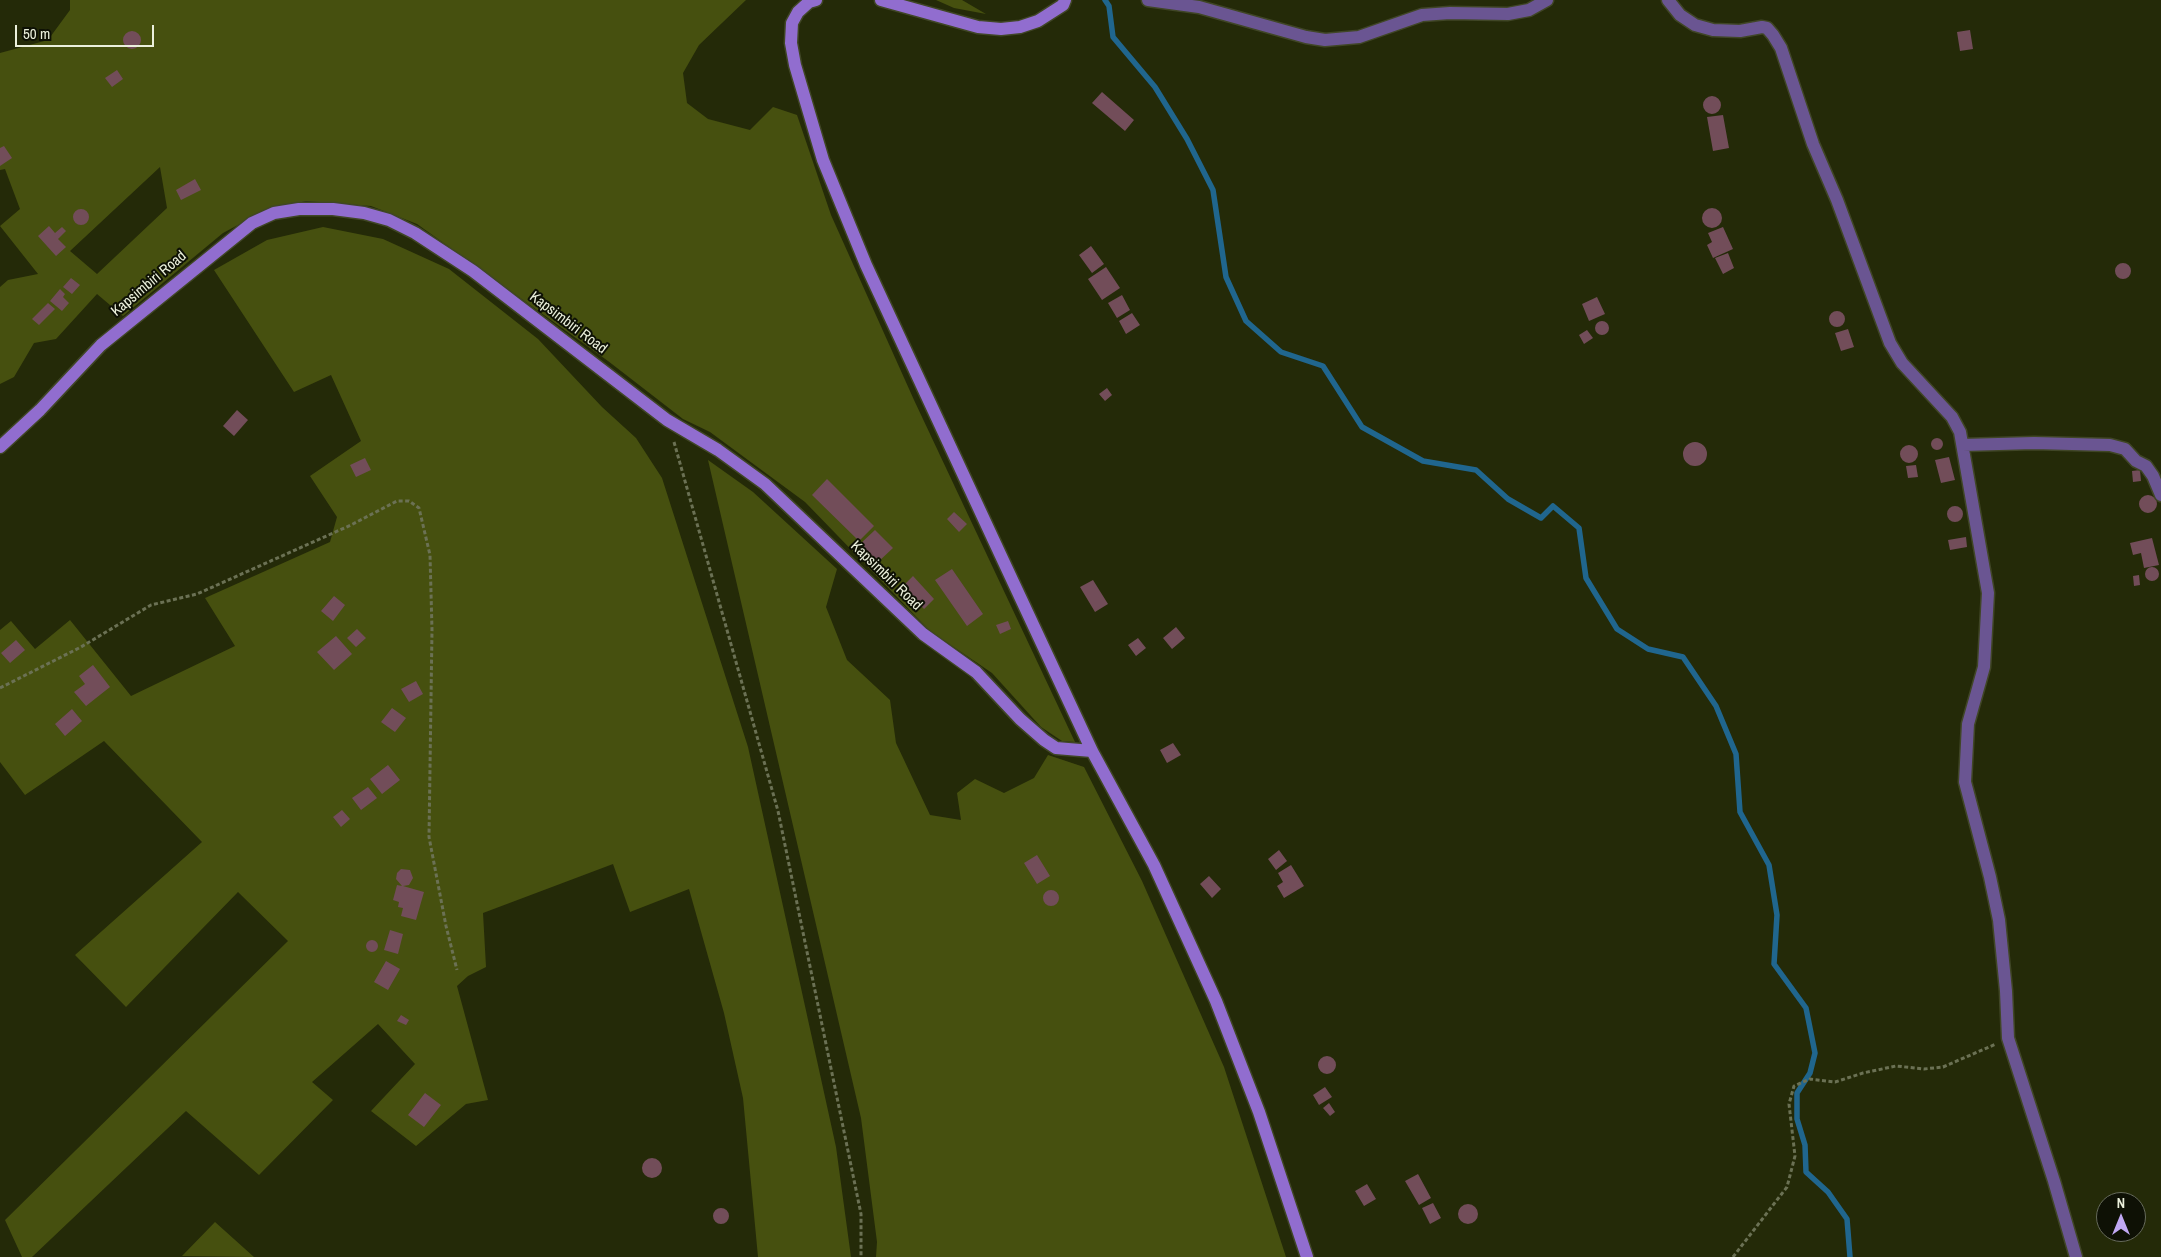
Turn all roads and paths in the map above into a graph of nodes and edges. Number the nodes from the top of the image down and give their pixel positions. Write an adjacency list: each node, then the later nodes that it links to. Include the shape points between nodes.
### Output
1 (816, 0): 12 (street, via 798,12 792,23 791,43 823,160 866,264)
2 (881, 0): 3 (street, via 978,27 1001,29 1038,21 1063,5)
3 (1065, 0)
4 (1148, 0): 5 (street, via 1199,7 1325,40 1359,36 1422,15 1508,14 1529,10)
5 (1547, 0)
6 (1668, 0): 8 (street, via 1680,15 1695,25 1740,31 1762,27 1773,35 1781,48 1813,144 1890,343 1902,363 1952,417)
7 (667, 420): 9 (street, Kapsimbiri Road, via 473,271 415,233 389,220 364,213 299,209 274,213 252,222 225,243 101,345); 12 (street, Kapsimbiri Road, via 718,450 765,484 923,634 976,672 1044,740 1056,748); 15 (path, via 778,811 861,1214)
8 (1963, 445): 10 (street, via 2110,445 2124,449 2146,466); 14 (street, via 1988,593 1984,667 1968,724 1965,782 1999,920)
9 (0, 447)
10 (2161, 495)
11 (0, 688): 13 (path, via 152,605 197,594 397,501 409,501 419,508 430,555 429,837)
12 (1092, 751): 16 (street, via 1154,865 1216,1001 1259,1112)
13 (457, 970)
14 (2008, 1038): 17 (path, via 1943,1067 1896,1066 1836,1082 1810,1079 1794,1086 1789,1104 1795,1156 1787,1187); 18 (street)
15 (861, 1257)
16 (1307, 1257)
17 (1733, 1257)
18 (2076, 1257)

